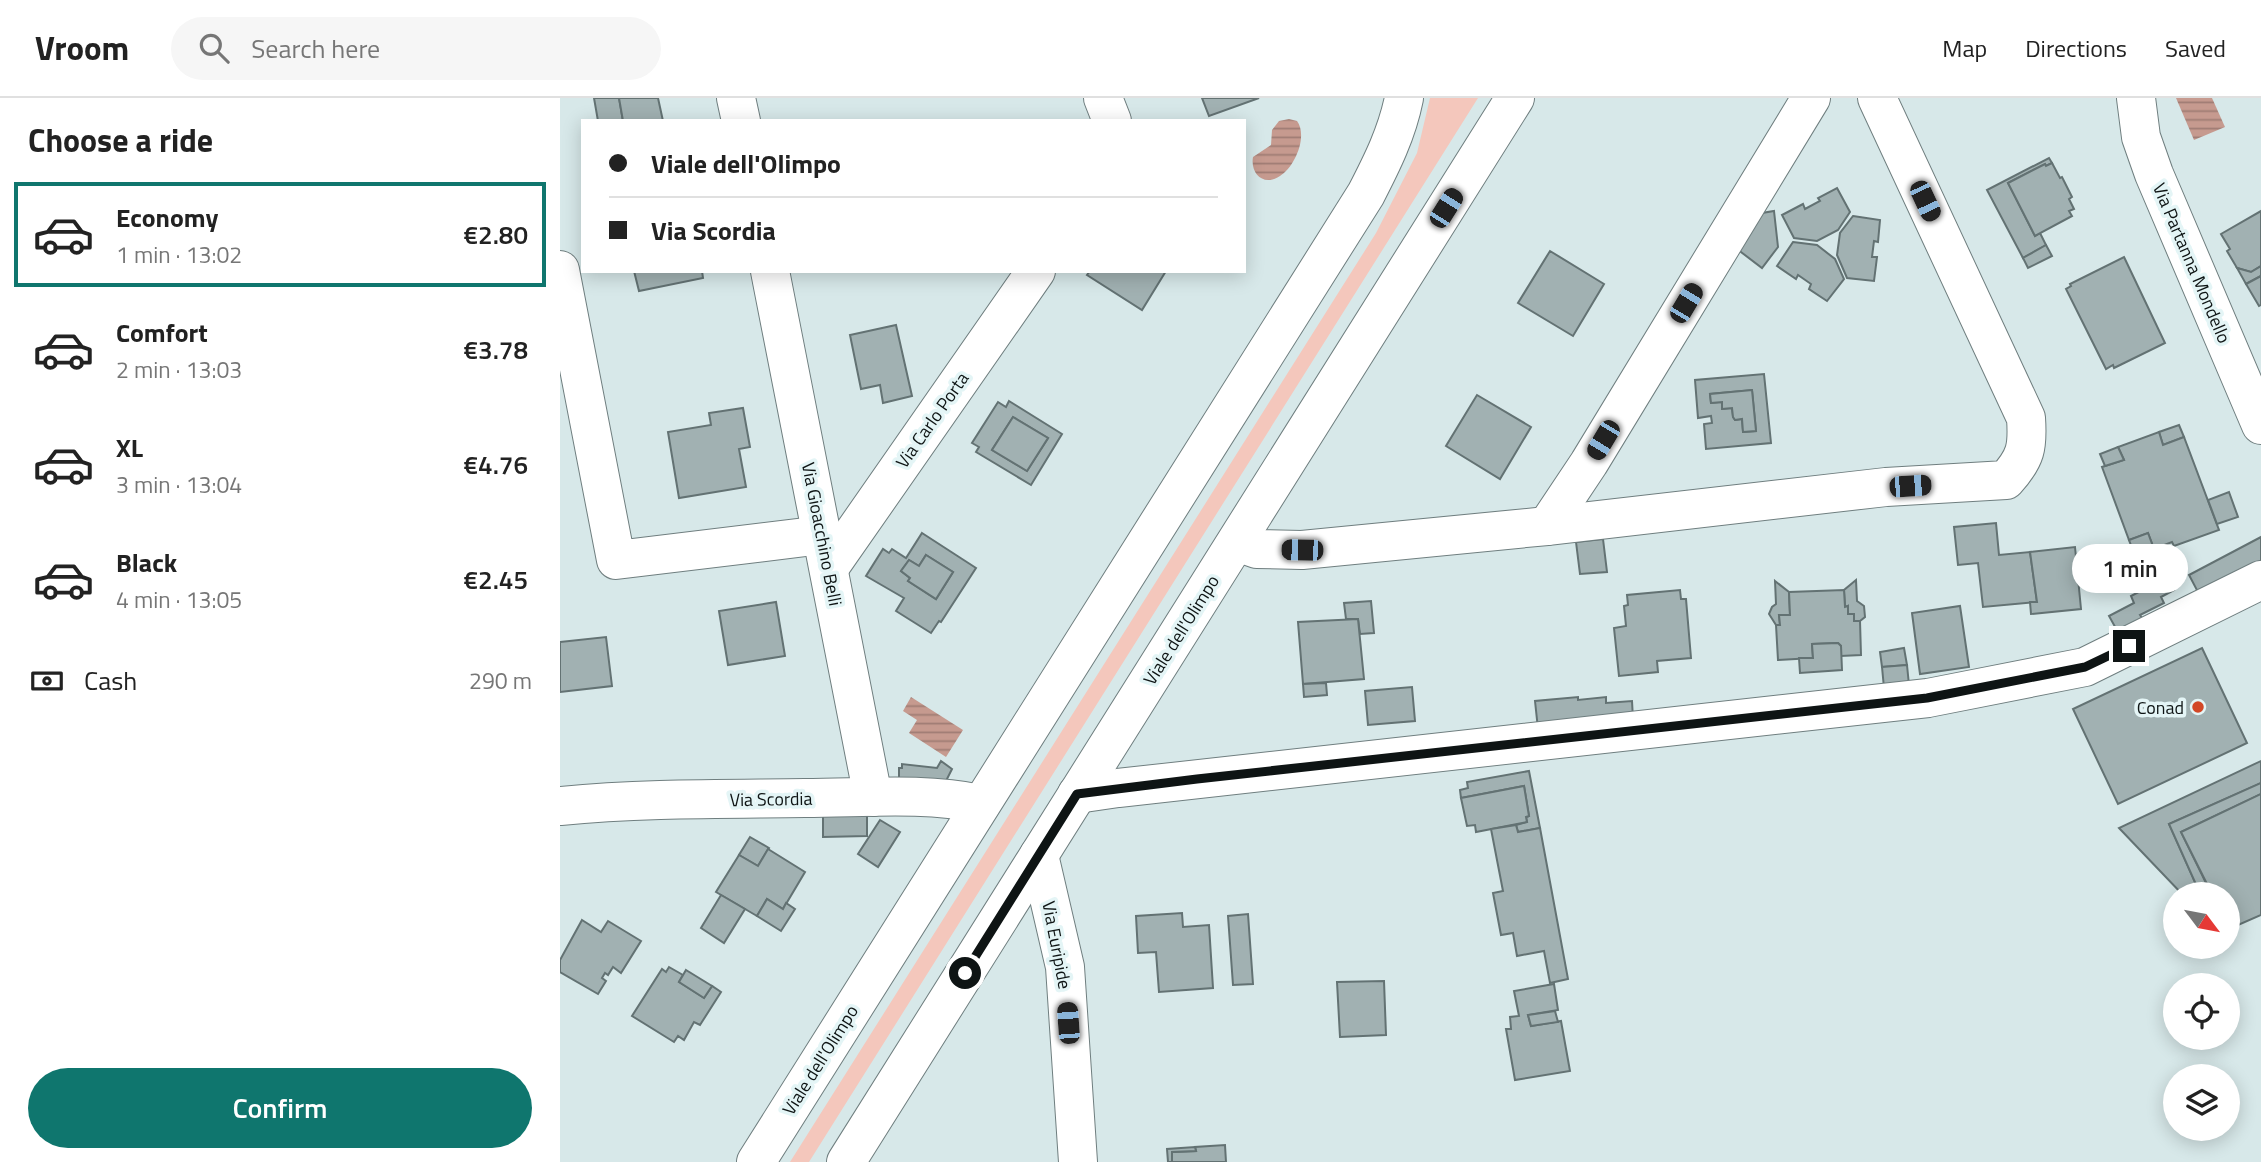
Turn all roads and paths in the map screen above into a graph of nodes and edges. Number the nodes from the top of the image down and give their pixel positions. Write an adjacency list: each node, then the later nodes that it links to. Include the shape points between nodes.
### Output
1 (737, 98): 8 (street)
2 (1103, 98): 9 (street)
3 (1404, 98): 20 (street, Viale dell'Olimpo, via 1388,152 1366,194)
4 (1515, 98): 15 (street, Viale dell'Olimpo)
5 (1811, 98): 14 (street, via 1590,463)
6 (1877, 98): 14 (street, via 2026,418 2028,443 2021,463 2006,480 1886,487)
7 (2136, 98): 13 (street, Via Partanna Mondello, via 2141,136 2154,174)
8 (741, 119)
9 (1111, 119)
10 (560, 270): 16 (street, via 616,560)
11 (770, 273): 16 (street, Via Gioacchino Belli)
12 (1034, 273): 16 (street, Via Carlo Porta)
13 (2261, 425)
14 (1547, 526): 15 (street, via 1302,550 1257,550)
15 (1237, 542): 18 (street, Viale dell'Olimpo)
16 (825, 552): 19 (street, Via Gioacchino Belli)
17 (2261, 580): 18 (street, via 2085,667 1927,698)
18 (1077, 794): 22 (street, Viale dell'Olimpo)
19 (873, 797): 20 (street, Via Scordia, via 933,797); 21 (street, Via Scordia)
20 (981, 804): 23 (street, Viale dell'Olimpo)
21 (560, 806)
22 (1039, 855): 24 (street, Viale dell'Olimpo); 25 (street, Via Euripide, via 1065,967)
23 (757, 1162)
24 (846, 1162)
25 (1077, 1162)

